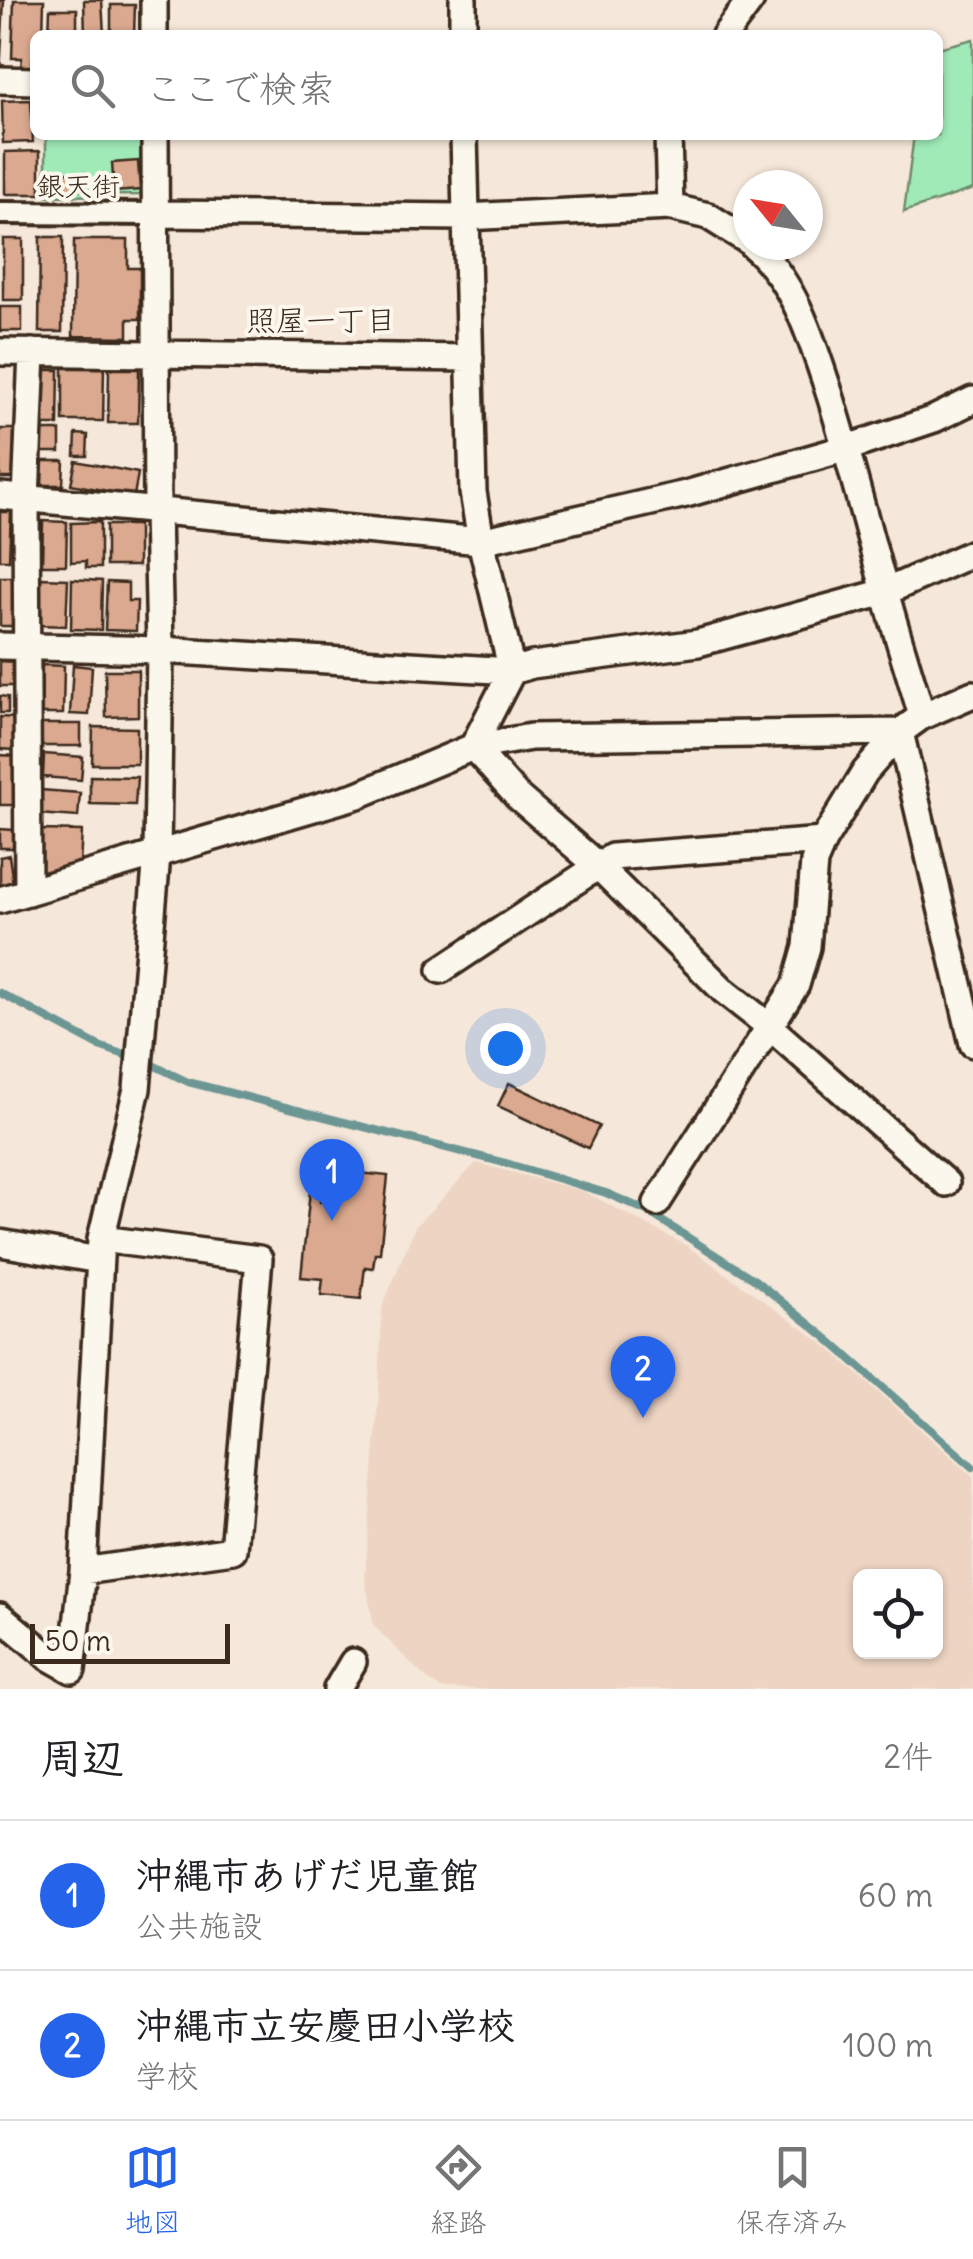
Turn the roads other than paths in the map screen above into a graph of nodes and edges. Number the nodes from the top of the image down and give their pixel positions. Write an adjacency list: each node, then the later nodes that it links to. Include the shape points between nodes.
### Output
1 (154, 0): 4 (street)
2 (463, 0): 5 (street)
3 (752, 0): 6 (street)
4 (154, 30)
5 (463, 30)
6 (729, 30)
7 (0, 80): 8 (street)
8 (30, 81)
9 (155, 140): 14 (street)
10 (464, 140): 15 (street)
11 (668, 140): 12 (street)
12 (675, 209): 15 (street); 16 (street, via 708,216)
13 (0, 214): 14 (street, 銀天街)
14 (155, 214): 15 (street); 20 (street)
15 (465, 216): 21 (street)
16 (733, 232)
17 (769, 260): 23 (street, via 818,358)
18 (0, 352): 19 (street)
19 (32, 352): 20 (street); 25 (street)
20 (156, 352): 21 (street); 26 (street)
21 (470, 358): 27 (street, via 473,492)
22 (973, 400): 23 (street)
23 (847, 448): 27 (street); 29 (street)
24 (0, 496): 25 (street)
25 (26, 499): 26 (street); 31 (street)
26 (157, 512): 27 (street); 32 (street)
27 (481, 541): 33 (street)
28 (973, 553): 29 (street)
29 (885, 592): 33 (street, via 698,643); 35 (street)
30 (0, 646): 31 (street)
31 (28, 646): 32 (street); 41 (street)
32 (160, 650): 33 (street); 39 (street)
33 (512, 671): 37 (street)
34 (973, 694): 35 (street)
35 (922, 716): 36 (street)
36 (900, 732): 37 (street, via 531,738); 38 (street, via 864,772); 45 (street)
37 (473, 748): 39 (street, via 358,795); 40 (street)
38 (823, 841): 40 (street, via 612,857); 44 (street, via 814,862 808,946 796,985)
39 (157, 856): 41 (street); 49 (street, via 138,1089)
40 (598, 866): 43 (street); 44 (street, via 723,990)
41 (28, 892): 42 (street)
42 (0, 900)
43 (440, 970)
44 (770, 1027): 46 (street); 47 (street)
45 (973, 1044)
46 (946, 1182)
47 (656, 1204)
48 (0, 1243): 49 (street)
49 (100, 1250): 50 (street); 50 (street, via 259,1259 232,1550)
50 (83, 1570): 51 (street, via 72,1670)
51 (0, 1616)
52 (352, 1662): 53 (street)
53 (337, 1689)

